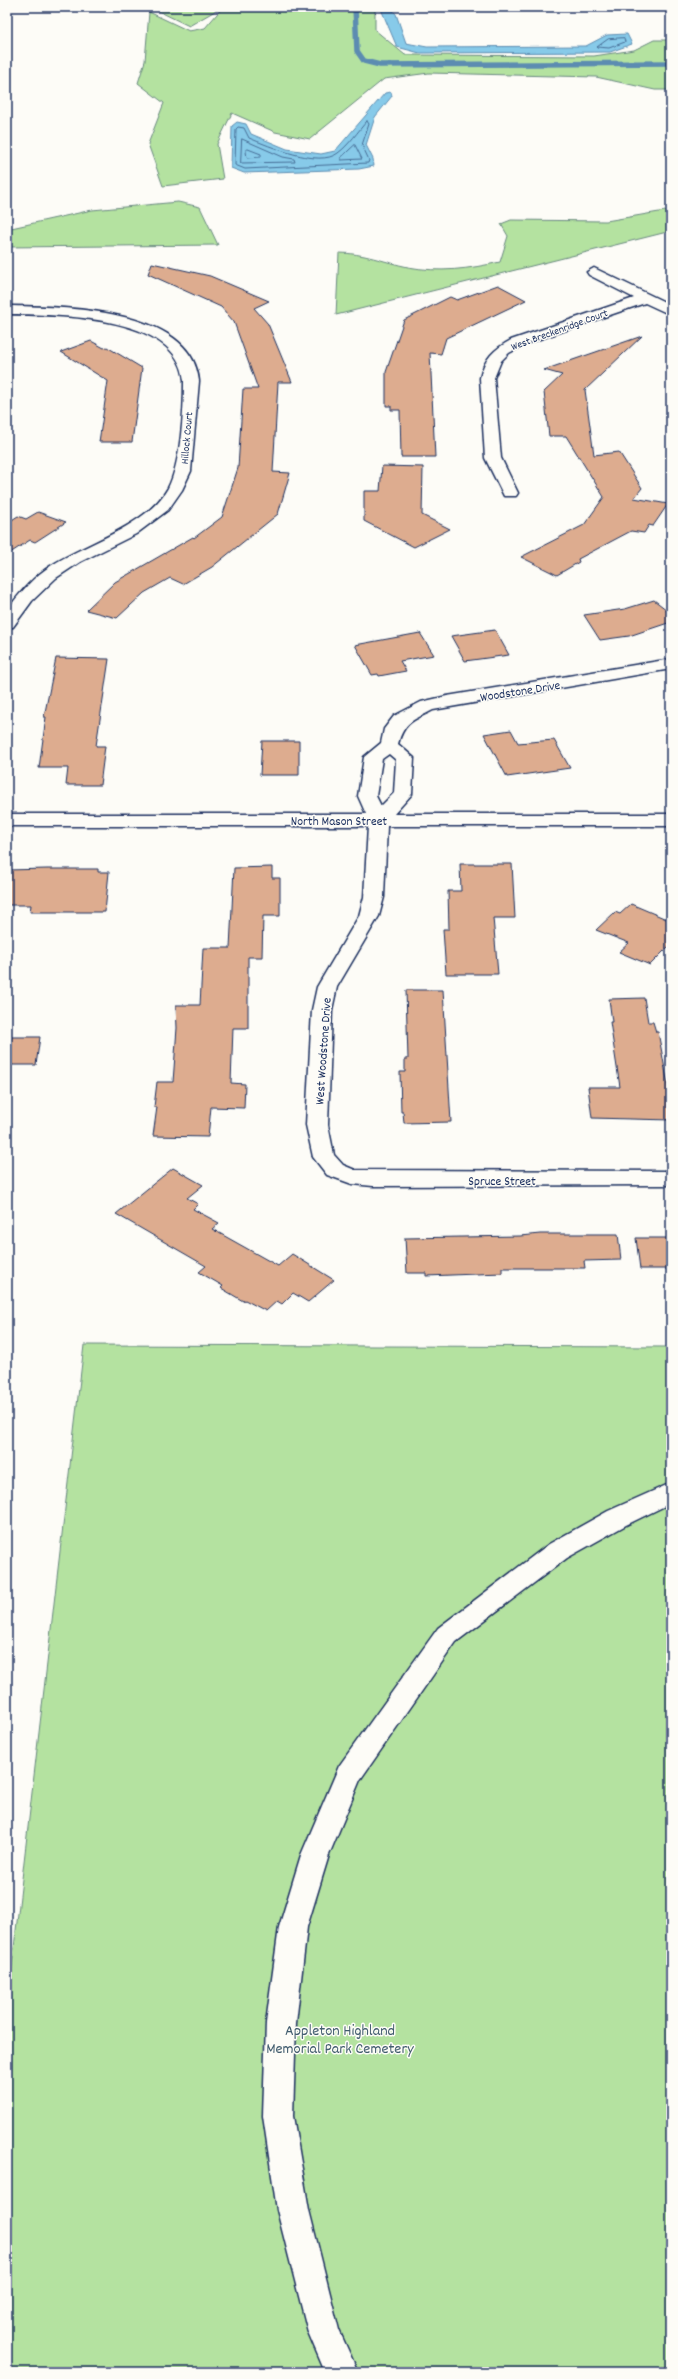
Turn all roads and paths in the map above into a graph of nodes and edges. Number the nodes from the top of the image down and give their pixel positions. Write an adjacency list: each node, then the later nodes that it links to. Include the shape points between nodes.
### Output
1 (594, 272): 2 (street)
2 (647, 298): 4 (street); 5 (street, West Breckenridge Court, via 523,340 507,347 489,365 487,378 494,458)
3 (7, 310): 6 (street, Hillock Court, via 84,313 129,322 169,342 184,357 191,372 183,471 179,484 171,496 163,506 138,526 58,568 41,580)
4 (671, 311)
5 (510, 493)
6 (7, 623)
7 (671, 664): 8 (street, Woodstone Drive, via 427,706 400,720 392,729)
8 (389, 745): 10 (street, via 373,757 367,796); 10 (street, via 406,758 403,794)
9 (7, 820): 10 (street, North Mason Street)
10 (378, 820): 11 (street, North Mason Street); 12 (street, West Woodstone Drive, via 374,896 369,916 326,987 322,1010 317,1125 324,1156)
11 (671, 820)
12 (335, 1170): 13 (street, Spruce Street, via 352,1177 403,1180)
13 (671, 1178)
14 (671, 1492): 15 (street, via 558,1551 500,1592 447,1636 349,1774 315,1855 293,1927 281,2023 278,2116 293,2210 322,2324)
15 (342, 2372)

